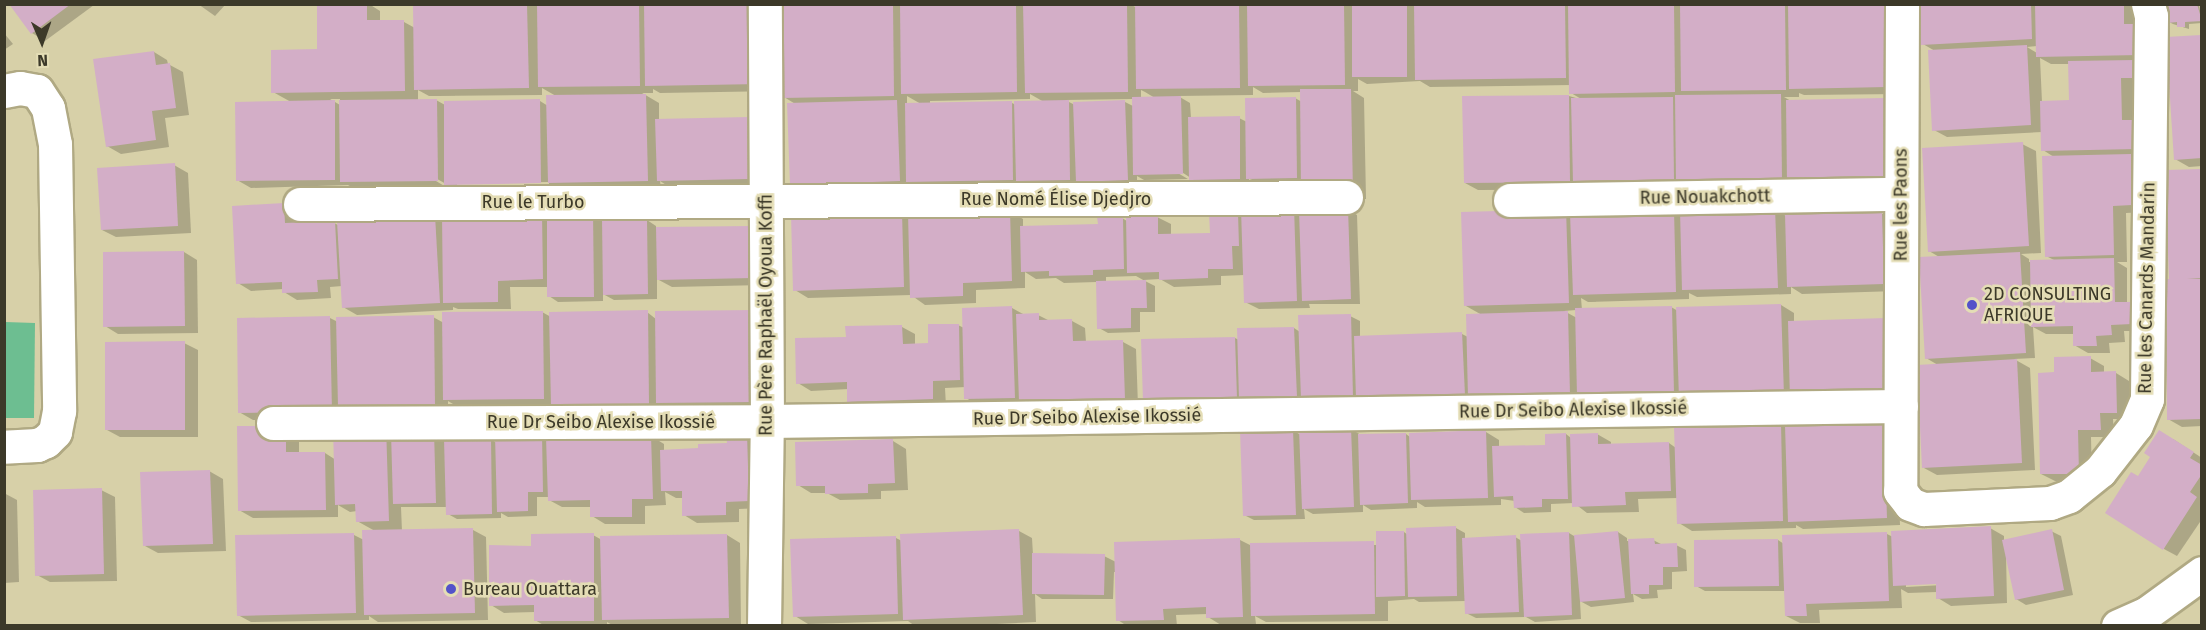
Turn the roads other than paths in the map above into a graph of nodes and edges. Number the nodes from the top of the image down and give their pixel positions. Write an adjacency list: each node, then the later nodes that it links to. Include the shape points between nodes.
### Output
1 (765, 4): 8 (street, Rue Père Raphaël Oyoua Koffi)
2 (1902, 4): 5 (street, Rue les Paons)
3 (2148, 4): 10 (street, Rue les Canards Mandarin, via 2151,16 2147,399 2136,424 2100,471 2069,496 2050,503 1924,508 1910,504 1900,491)
4 (4, 91): 13 (street, via 37,91 48,108 55,144 59,411 55,432 46,441)
5 (1900, 194): 7 (street, Rue Nouakchott); 10 (street, Rue les Paons)
6 (1347, 197): 8 (street, Rue Nomé Élise Djedjro)
7 (1510, 200)
8 (766, 201): 9 (street, Rue le Turbo); 11 (street, Rue Père Raphaël Oyoua Koffi)
9 (300, 204)
10 (1901, 406): 11 (street, Rue Dr Seibo Alexise Ikossié)
11 (767, 421): 12 (street, Rue Dr Seibo Alexise Ikossié); 15 (street, Rue Père Raphaël Oyoua Koffi)
12 (273, 423)
13 (4, 447)
14 (2202, 573): 16 (street, via 2147,613)
15 (764, 626)
16 (2118, 626)

